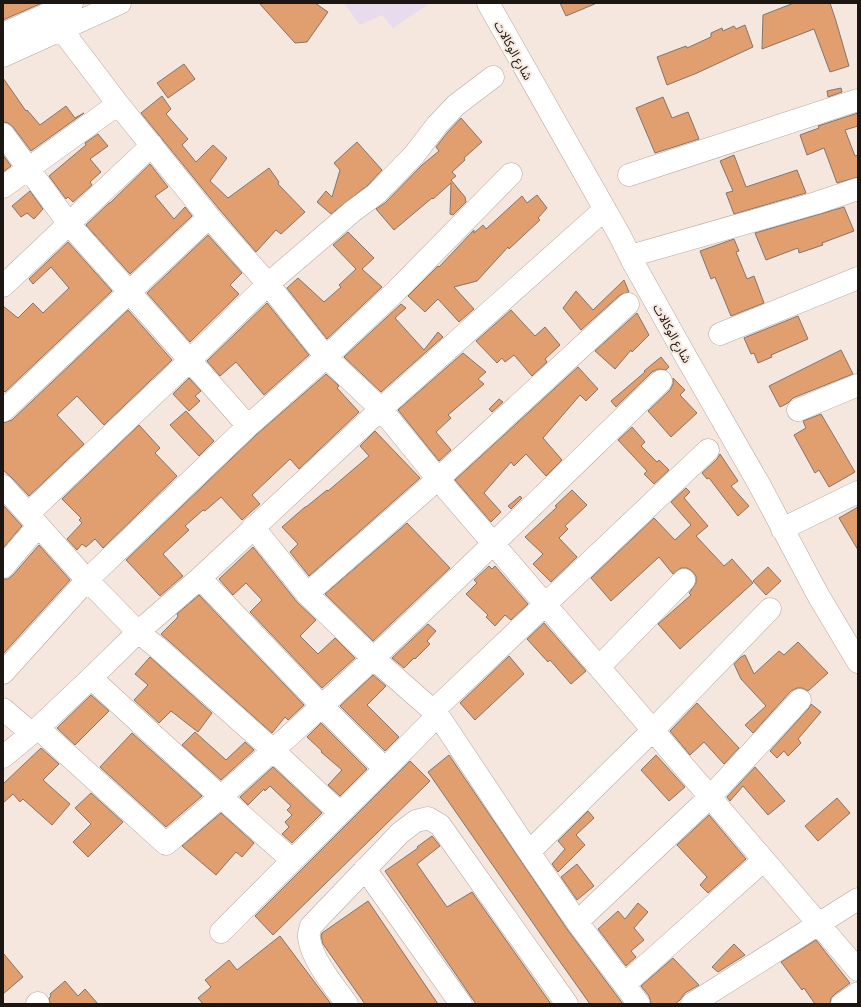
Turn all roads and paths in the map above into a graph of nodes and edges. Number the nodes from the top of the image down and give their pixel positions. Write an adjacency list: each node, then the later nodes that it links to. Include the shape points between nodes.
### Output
1 (72, 3): 5 (street)
2 (120, 3): 4 (street)
3 (488, 3): 17 (street, شارع الوكالات)
4 (61, 29): 6 (street); 9 (street)
5 (3, 34)
6 (3, 56)
7 (493, 77): 22 (street, via 456,105 414,155 376,194 352,211)
8 (858, 100): 14 (street)
9 (118, 104): 11 (street); 12 (street)
10 (3, 134): 12 (street)
11 (152, 145): 18 (street); 19 (street)
12 (28, 169): 15 (street); 19 (street)
13 (510, 174): 27 (street, via 395,292)
14 (629, 175)
15 (3, 187)
16 (858, 189): 20 (street)
17 (604, 209): 20 (street, شارع الوكالات); 31 (street)
18 (208, 217): 22 (street); 24 (street)
19 (69, 224): 23 (street); 24 (street)
20 (630, 256): 41 (street, شارع الوكالات, via 749,465)
21 (858, 278): 26 (street)
22 (268, 284): 27 (street); 28 (street)
23 (3, 286)
24 (129, 291): 28 (street); 33 (street)
25 (628, 304): 36 (street)
26 (720, 334)
27 (326, 357): 31 (street); 34 (street)
28 (189, 361): 34 (street); 39 (street)
29 (661, 381): 42 (street)
30 (858, 385): 32 (street)
31 (381, 409): 36 (street); 40 (street)
32 (798, 410)
33 (3, 412)
34 (248, 426): 45 (street)
35 (708, 450): 48 (street)
36 (438, 479): 42 (street); 47 (street)
37 (3, 486): 39 (street)
38 (858, 492): 41 (street)
39 (33, 520): 43 (street); 45 (street)
40 (253, 528): 44 (street); 47 (street)
41 (782, 530): 52 (street, شارع الوكالات)
42 (494, 544): 48 (street); 51 (street)
43 (3, 567)
44 (200, 578): 50 (street); 57 (street)
45 (87, 580): 50 (street); 54 (street)
46 (684, 580): 53 (street)
47 (307, 594): 51 (street)
48 (546, 605): 53 (street); 59 (street)
49 (770, 609): 61 (street)
50 (138, 632): 55 (street); 62 (street)
51 (373, 658): 57 (street); 59 (street)
52 (858, 662)
53 (599, 667): 61 (street)
54 (3, 673)
55 (91, 678): 60 (street); 66 (street)
56 (800, 700): 65 (street)
57 (322, 706): 62 (street); 64 (street)
58 (3, 709): 60 (street, via 30,732)
59 (436, 712): 64 (street); 68 (street)
60 (38, 728): 63 (street); 66 (street, via 166,844)
61 (653, 730): 65 (street); 68 (street)
62 (274, 751): 66 (street); 67 (street)
63 (3, 757)
64 (385, 770): 67 (street)
65 (710, 796): 70 (street); 73 (street)
66 (221, 797): 69 (street)
67 (340, 813): 69 (street)
68 (529, 852): 73 (street)
69 (292, 860): 75 (street)
70 (764, 860): 74 (street); 77 (street)
71 (365, 869): 79 (street, via 311,926 308,937 319,962); 80 (street); 81 (street, via 400,833 416,821 428,818 440,825)
72 (858, 898): 74 (street)
73 (577, 922): 77 (street)
74 (819, 924): 76 (street); 83 (street)
75 (221, 932)
76 (858, 970)
77 (625, 984): 82 (street)
78 (858, 993): 84 (street)
79 (347, 1004)
80 (461, 1004)
81 (567, 1004)
82 (639, 1004)
83 (692, 1004)
84 (842, 1004)

